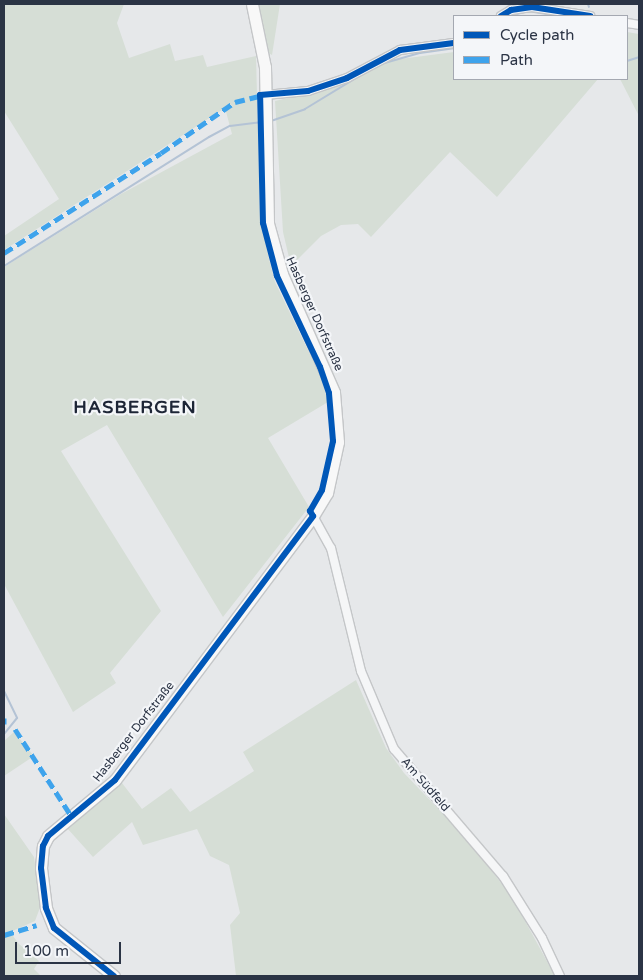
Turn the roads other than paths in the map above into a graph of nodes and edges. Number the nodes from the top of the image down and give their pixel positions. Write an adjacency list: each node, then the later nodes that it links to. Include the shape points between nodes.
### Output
1 (252, 4): 5 (street, Hasberger Dorfstraße, via 262,45)
2 (503, 15): 3 (street, via 532,6)
3 (584, 15)
4 (453, 43): 5 (street, via 400,50 347,78 308,91)
5 (265, 95): 6 (street, Hasberger Dorfstraße, via 268,222 274,249 325,365 338,418 338,442 329,485)
6 (313, 516): 7 (street, Hasberger Dorfstraße, via 115,780 48,836 43,846 41,868 46,908 54,928); 8 (street, Am Südfeld, via 331,548 361,671 394,749 503,876 542,938)
7 (114, 976)
8 (560, 976)

